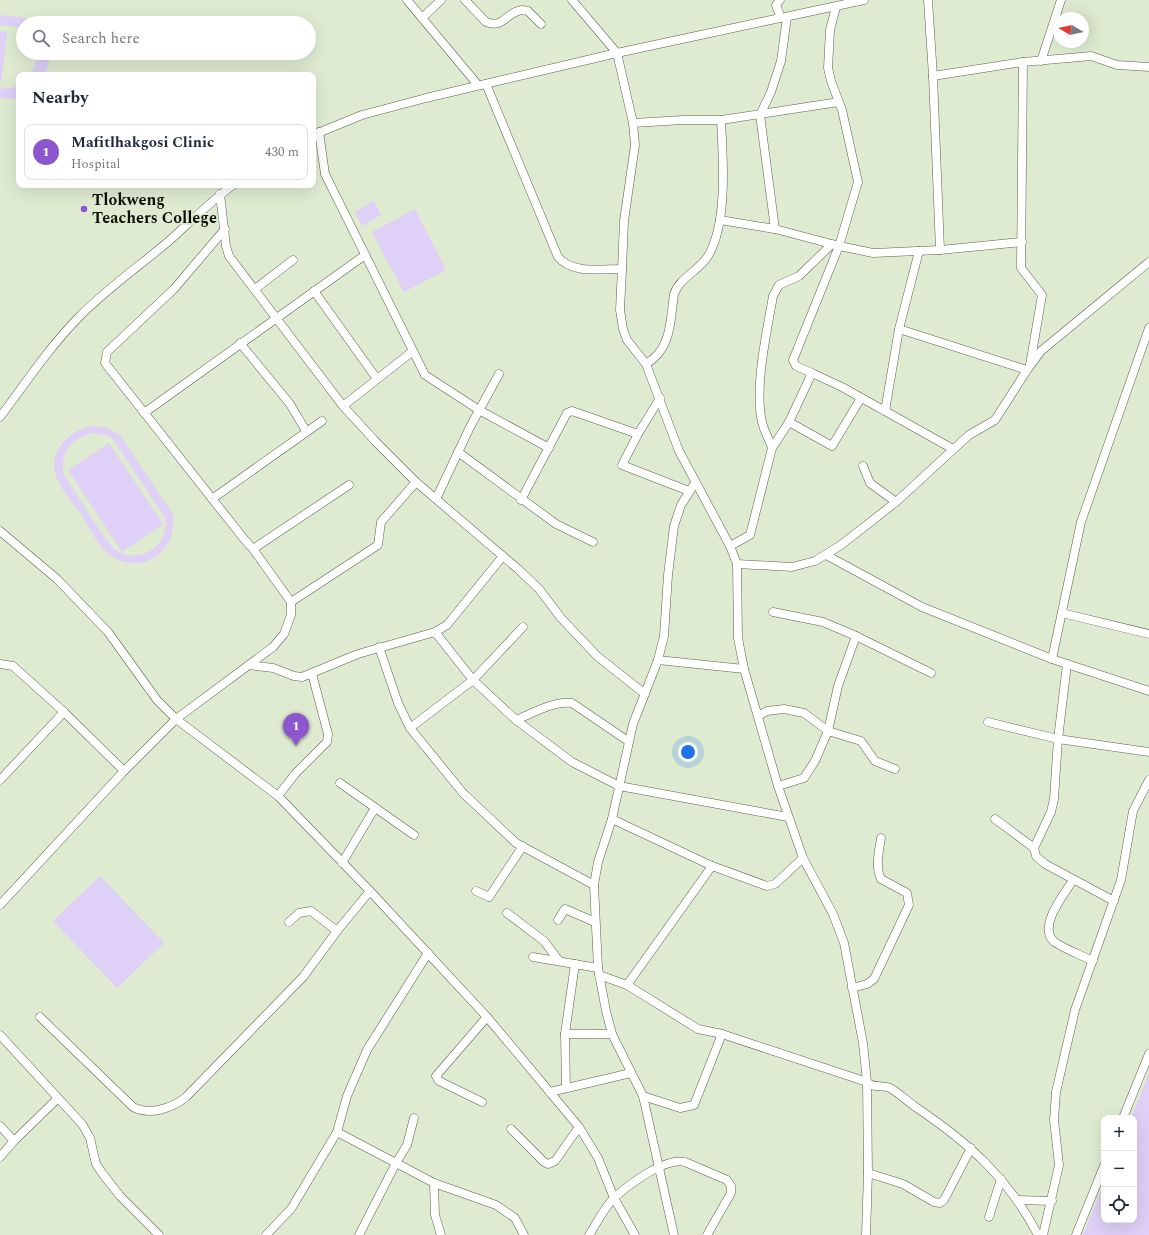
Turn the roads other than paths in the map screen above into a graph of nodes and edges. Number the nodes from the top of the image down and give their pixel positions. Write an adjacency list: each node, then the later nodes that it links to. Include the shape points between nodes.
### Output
1 (407, 0): 11 (street)
2 (442, 0): 11 (street)
3 (465, 0): 12 (street, via 486,22 499,23 522,10 528,11)
4 (572, 0): 13 (street)
5 (780, 0): 10 (street, via 776,5)
6 (864, 0): 9 (street)
7 (928, 0): 17 (street)
8 (1061, 0): 14 (street)
9 (836, 7): 10 (street); 19 (street, via 830,30 827,61)
10 (784, 17): 13 (street); 20 (street, via 777,75 772,92)
11 (422, 18): 18 (street)
12 (541, 24)
13 (617, 53): 18 (street); 22 (street)
14 (1041, 61): 15 (street); 16 (street, via 1091,56 1117,65)
15 (1023, 62): 17 (street); 29 (street)
16 (1149, 67)
17 (933, 76): 31 (street)
18 (482, 85): 23 (street, via 362,114); 36 (street, via 558,257 563,263 578,268)
19 (839, 102): 20 (street); 30 (street, via 858,182)
20 (760, 115): 21 (street); 28 (street)
21 (721, 120): 22 (street); 26 (street, via 724,159)
22 (633, 123): 36 (street, via 635,145 624,220)
23 (316, 134): 33 (street, via 325,174)
24 (229, 188): 25 (street)
25 (220, 194): 27 (street); 56 (street, via 168,242 117,281 77,319 48,352)
26 (720, 220): 28 (street); 45 (street, via 712,249 707,257 676,288 665,346 654,360)
27 (225, 229): 37 (street, via 229,256); 55 (street, via 174,289 105,355 106,366)
28 (775, 229): 30 (street)
29 (1022, 242): 31 (street); 46 (street, via 1022,268 1042,295)
30 (836, 245): 32 (street, via 873,253); 47 (street, via 793,360 796,366); 62 (street, via 799,276 779,285 773,296 761,371 762,421)
31 (940, 250): 32 (street)
32 (919, 251): 41 (street)
33 (365, 255): 38 (street); 44 (street)
34 (293, 260): 37 (street)
35 (1149, 262): 46 (street, via 1042,351)
36 (622, 269): 45 (street, via 620,310 623,329 627,340)
37 (255, 289): 39 (street)
38 (314, 291): 39 (street); 49 (street)
39 (276, 317): 43 (street); 52 (street)
40 (1149, 328): 42 (street)
41 (899, 329): 46 (street); 54 (street)
42 (1147, 340): 83 (street, via 1081,522)
43 (240, 344): 55 (street); 59 (street, via 290,404)
44 (413, 351): 49 (street); 53 (street, via 429,379)
45 (646, 364): 50 (street)
46 (1029, 368): 63 (street, via 995,420 972,433)
47 (812, 373): 51 (street); 58 (street)
48 (499, 374): 53 (street)
49 (377, 379): 52 (street)
50 (660, 398): 60 (street); 67 (street, via 679,451)
51 (861, 398): 54 (street); 58 (street, via 832,446)
52 (343, 406): 66 (street)
53 (479, 410): 61 (street); 64 (street)
54 (884, 411): 63 (street)
55 (144, 413): 70 (street)
56 (0, 417)
57 (322, 421): 59 (street)
58 (789, 422): 62 (street)
59 (306, 432): 70 (street)
60 (638, 434): 61 (street, via 572,411 567,413); 69 (street, via 622,462 623,466)
61 (549, 448): 72 (street)
62 (772, 448): 76 (street, via 750,535)
63 (953, 449): 73 (street)
64 (458, 452): 71 (street); 72 (street)
65 (863, 466): 73 (street, via 870,483)
66 (416, 482): 71 (street); 81 (street, via 381,522 378,545)
67 (695, 483): 69 (street); 76 (street)
68 (349, 485): 77 (street)
69 (689, 491): 90 (street, via 674,526 664,636)
70 (212, 499): 77 (street)
71 (436, 499): 79 (street)
72 (521, 500): 75 (street, via 556,524)
73 (896, 502): 78 (street)
74 (0, 531): 102 (street, via 57,579 108,632 157,700)
75 (593, 542)
76 (730, 546): 80 (street)
77 (253, 549): 81 (street)
78 (826, 555): 80 (street, via 792,567); 89 (street, via 922,607)
79 (503, 556): 85 (street, via 446,624); 99 (street, via 539,589 561,618 597,656)
80 (737, 564): 94 (street, via 738,638)
81 (290, 602): 93 (street, via 291,615 284,634 273,647)
82 (773, 612): 87 (street, via 823,622)
83 (1062, 613): 86 (street); 89 (street)
84 (523, 627): 97 (street)
85 (435, 632): 88 (street); 97 (street)
86 (1149, 634)
87 (856, 636): 95 (street); 106 (street, via 838,686)
88 (379, 647): 96 (street); 105 (street, via 398,703)
89 (1052, 659): 92 (street)
90 (658, 660): 94 (street); 99 (street)
91 (0, 664): 100 (street, via 13,666)
92 (1067, 664): 98 (street); 107 (street)
93 (249, 665): 96 (street, via 273,668 294,676); 102 (street)
94 (744, 669): 101 (street)
95 (931, 672)
96 (312, 674): 117 (street, via 328,734 327,742 295,774)
97 (473, 680): 103 (street); 105 (street)
98 (1149, 690)
99 (645, 694): 108 (street)
100 (64, 712): 111 (street); 112 (street)
101 (758, 716): 106 (street, via 767,711 794,710 804,713); 116 (street)
102 (176, 719): 111 (street); 117 (street)
103 (516, 720): 108 (street, via 551,706 572,703); 115 (street, via 572,762)
104 (988, 722): 107 (street)
105 (410, 728): 124 (street, via 463,793 516,843)
106 (828, 731): 110 (street, via 861,741 875,762); 116 (street, via 815,762 804,778)
107 (1058, 739): 109 (street); 125 (street, via 1054,799 1051,812)
108 (628, 741): 115 (street)
109 (1149, 752)
110 (895, 769)
111 (124, 771): 134 (street)
112 (0, 780)
113 (1149, 780): 133 (street, via 1134,811 1122,875)
114 (340, 783): 118 (street)
115 (619, 786): 119 (street); 120 (street)
116 (778, 786): 119 (street)
117 (278, 796): 127 (street)
118 (375, 808): 122 (street); 127 (street)
119 (788, 817): 126 (street)
120 (612, 819): 128 (street); 130 (street, via 598,862)
121 (995, 819): 125 (street)
122 (414, 835)
123 (881, 838): 147 (street, via 877,869 879,876 907,893 909,902 874,979)
124 (523, 846): 130 (street); 132 (street, via 489,897)
125 (1034, 848): 129 (street, via 1033,852 1038,858)
126 (802, 858): 128 (street, via 771,886); 147 (street, via 838,926)
127 (342, 863): 131 (street)
128 (712, 866): 146 (street)
129 (1073, 880): 133 (street); 142 (street, via 1050,917 1049,930 1054,942)
130 (594, 885): 138 (street)
131 (370, 891): 139 (street); 140 (street)
132 (476, 891)
133 (1114, 901): 142 (street)
134 (0, 905)
135 (507, 913): 143 (street, via 544,941)
136 (558, 920): 138 (street, via 566,909)
137 (289, 922): 139 (street, via 299,912 311,911)
138 (595, 922): 145 (street)
139 (337, 931): 148 (street, via 303,977 243,1040 186,1098 164,1108 147,1111 133,1107)
140 (428, 953): 149 (street); 167 (street, via 367,1050 347,1096)
141 (533, 957): 143 (street)
142 (1093, 960): 179 (street, via 1075,1010 1056,1092 1054,1120 1059,1164)
143 (560, 961): 144 (street)
144 (575, 964): 145 (street); 150 (street)
145 (599, 972): 146 (street); 151 (street)
146 (627, 985): 152 (street, via 698,1029)
147 (857, 986): 156 (street)
148 (40, 1017)
149 (487, 1017): 158 (street); 161 (street, via 436,1076 439,1081)
150 (565, 1034): 151 (street); 157 (street)
151 (612, 1034): 155 (street)
152 (722, 1034): 156 (street); 159 (street, via 694,1105 680,1108)
153 (0, 1035): 160 (street)
154 (1149, 1054): 162 (street)
155 (632, 1073): 157 (street); 159 (street)
156 (867, 1082): 169 (street, via 874,1087 890,1088); 173 (street)
157 (566, 1088): 158 (street)
158 (550, 1092): 165 (street)
159 (643, 1096): 172 (street)
160 (58, 1098): 168 (street); 181 (street, via 82,1124 90,1138 96,1164 102,1173 120,1196)
161 (482, 1102)
162 (1124, 1115)
163 (414, 1118): 171 (street, via 407,1145)
164 (0, 1126): 168 (street)
165 (579, 1127): 166 (street, via 555,1162 548,1164); 177 (street, via 598,1158)
166 (511, 1129)
167 (337, 1132): 171 (street); 182 (street, via 291,1208)
168 (14, 1141): 170 (street)
169 (971, 1148): 173 (street, via 944,1200 940,1203 903,1184); 175 (street)
170 (0, 1157)
171 (396, 1163): 176 (street); 183 (street)
172 (658, 1166): 177 (street); 188 (street); 189 (street, via 681,1161 729,1183 731,1193)
173 (868, 1173): 190 (street)
174 (1101, 1173): 193 (street)
175 (1001, 1179): 178 (street); 180 (street)
176 (434, 1183): 184 (street, via 435,1215); 185 (street, via 496,1205 515,1218)
177 (614, 1198): 186 (street); 187 (street)
178 (1019, 1200): 179 (street); 191 (street)
179 (1052, 1201): 192 (street)
180 (989, 1217)
181 (159, 1235)
182 (266, 1235)
183 (359, 1235)
184 (441, 1235)
185 (524, 1235)
186 (589, 1235)
187 (635, 1235)
188 (674, 1235)
189 (707, 1235)
190 (866, 1235)
191 (1038, 1235)
192 (1043, 1235)
193 (1076, 1235)

